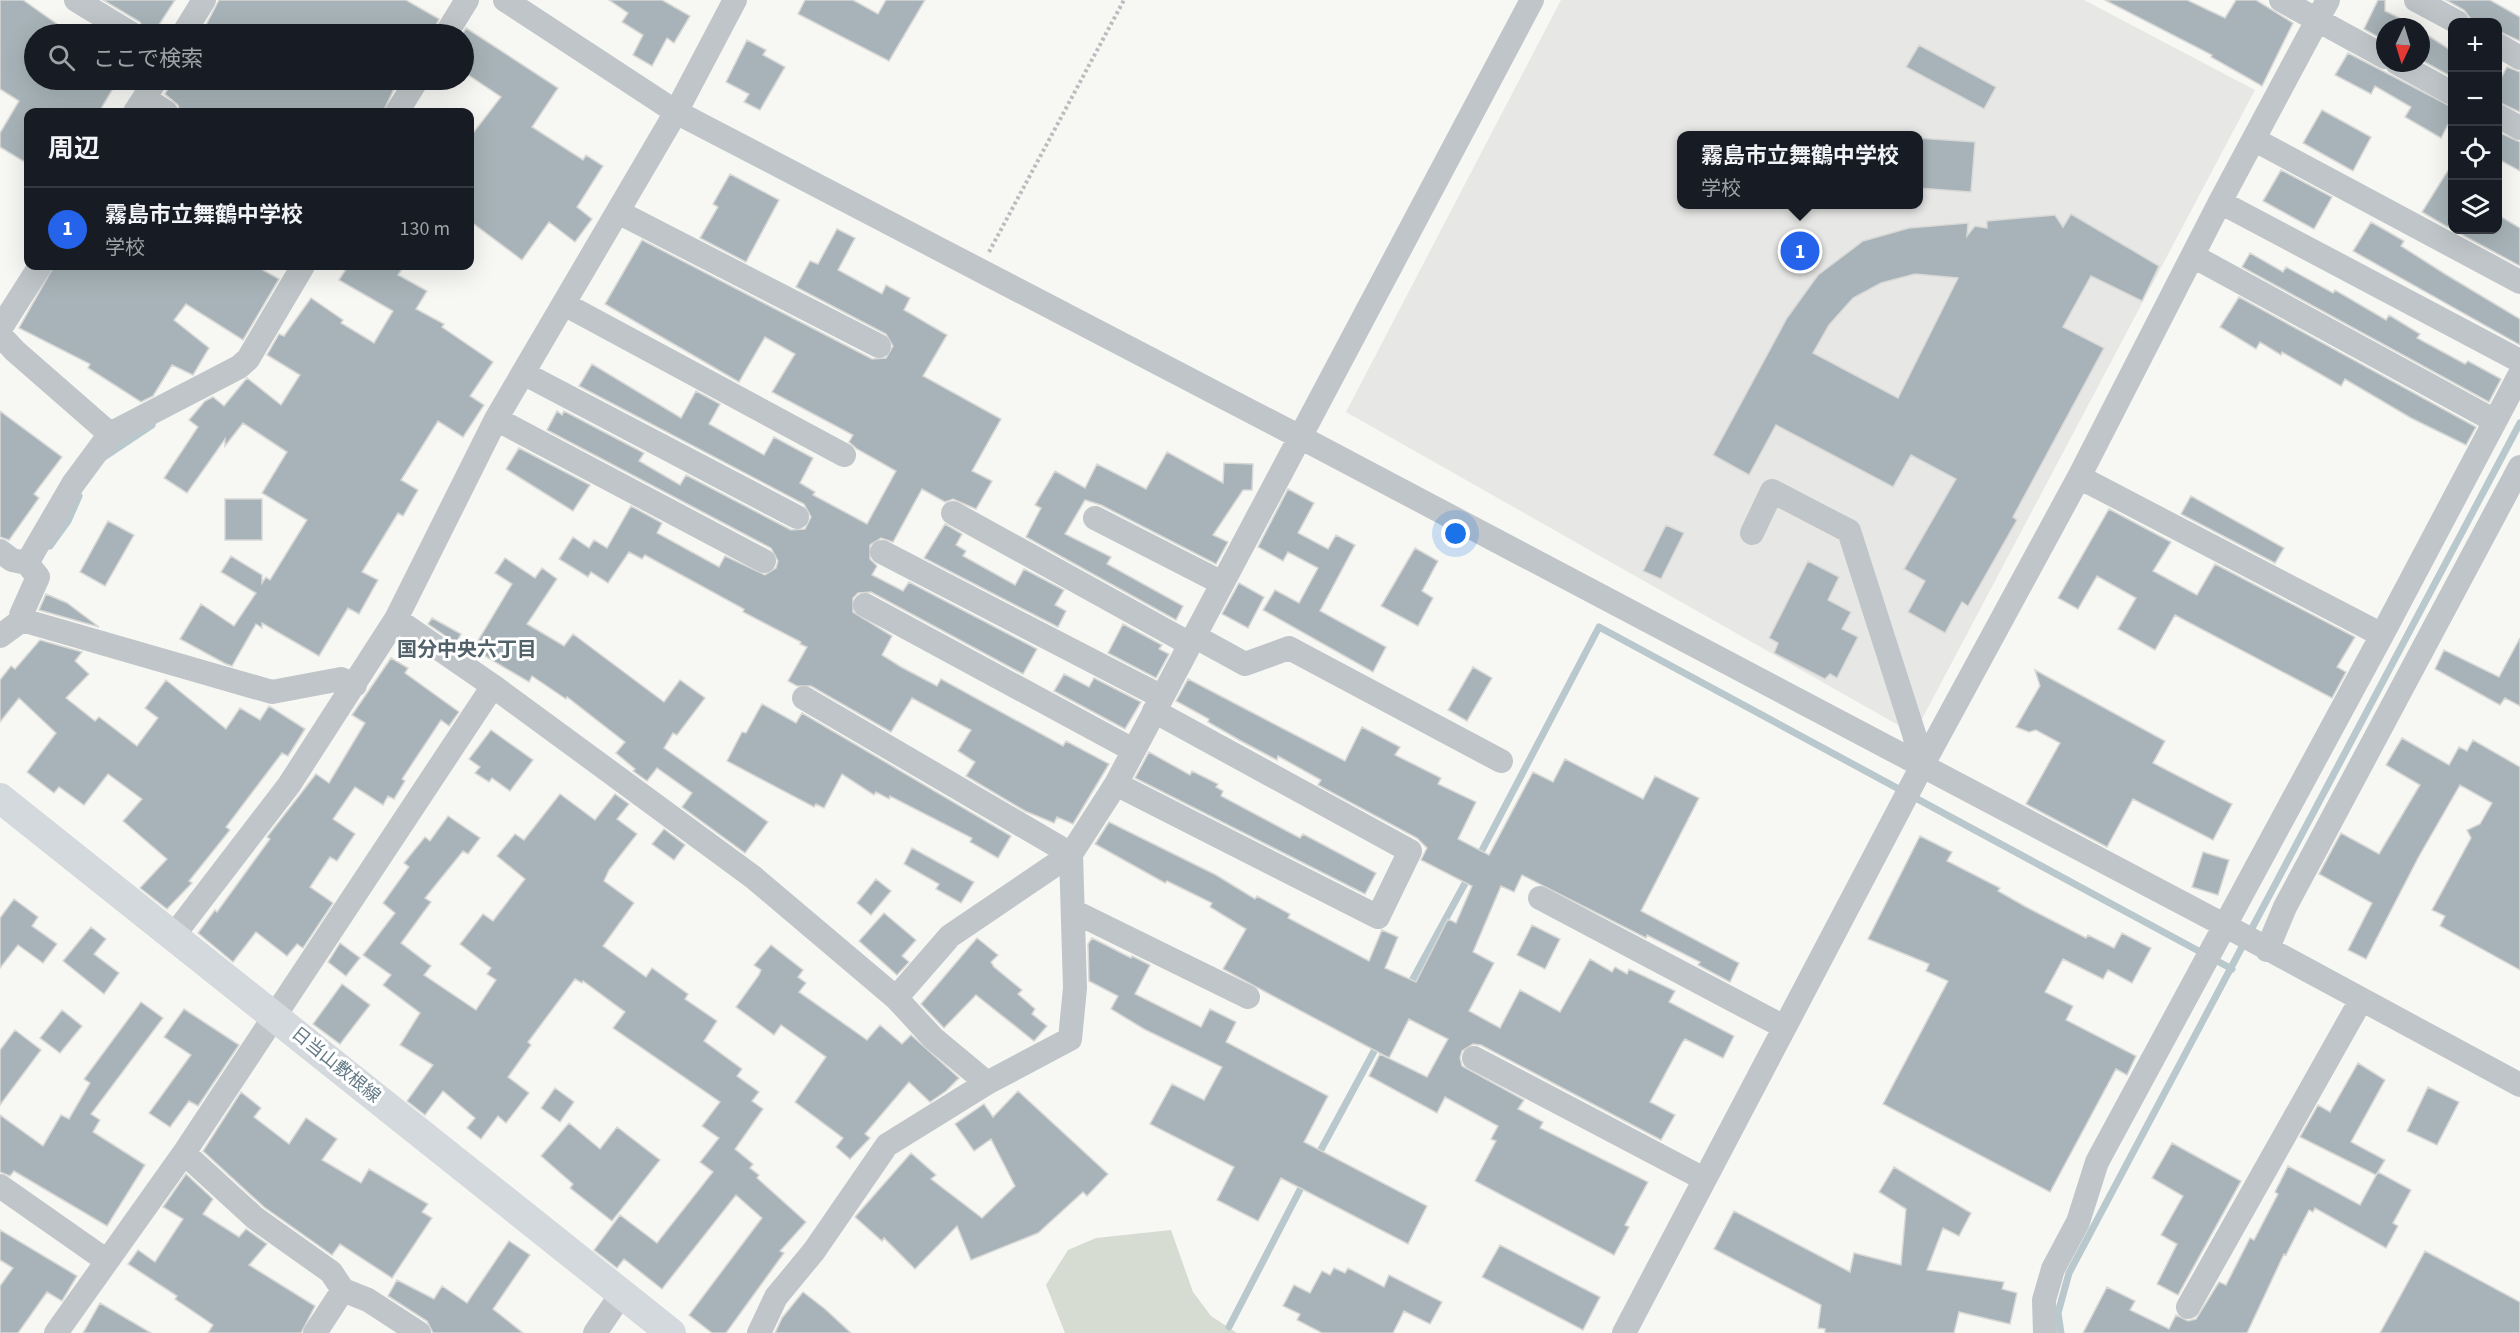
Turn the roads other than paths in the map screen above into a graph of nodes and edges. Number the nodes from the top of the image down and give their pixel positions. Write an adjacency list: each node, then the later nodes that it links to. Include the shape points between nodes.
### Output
1 (76, 0): 11 (street)
2 (204, 0): 12 (street)
3 (467, 0): 13 (street)
4 (505, 0): 23 (street)
5 (735, 0): 23 (street)
6 (1532, 0): 43 (street)
7 (2281, 0): 9 (street)
8 (2416, 0): 10 (street)
9 (2323, 10): 15 (street); 26 (street)
10 (2450, 18)
11 (116, 24)
12 (189, 24)
13 (452, 24)
14 (2502, 47): 16 (street)
15 (2376, 50)
16 (2520, 58)
17 (2414, 72): 19 (street)
18 (411, 90): 22 (street)
19 (2448, 91)
20 (145, 97): 21 (street)
21 (160, 108)
22 (400, 108)
23 (676, 112): 28 (street); 43 (street)
24 (2502, 118): 25 (street)
25 (2520, 128)
26 (2255, 140): 27 (street); 32 (street)
27 (2220, 202): 29 (street); 37 (street)
28 (618, 212): 33 (street); 36 (street)
29 (2193, 256): 41 (street); 46 (street)
30 (37, 270): 34 (street)
31 (301, 270): 42 (street, via 248,359 239,367)
32 (2520, 282)
33 (564, 304): 38 (street); 44 (street)
34 (0, 329)
35 (0, 335): 42 (street)
36 (879, 346)
37 (2520, 361)
38 (523, 373): 40 (street); 48 (street)
39 (2520, 374): 41 (street)
40 (496, 419): 53 (street); 57 (street)
41 (2495, 421): 59 (street)
42 (110, 435): 54 (street, via 73,484)
43 (1300, 436): 55 (street); 68 (street)
44 (844, 455)
45 (2520, 467): 76 (street)
46 (2079, 477): 59 (street); 68 (street)
47 (953, 513): 61 (street)
48 (797, 517)
49 (1095, 518): 55 (street)
50 (1752, 533): 68 (street, via 1772,491 1849,531)
51 (0, 551): 54 (street, via 12,560)
52 (882, 552): 65 (street)
53 (764, 561)
54 (27, 563): 58 (street, via 38,578)
55 (1222, 583): 61 (street)
56 (865, 605): 66 (street)
57 (396, 619): 62 (street); 63 (street)
58 (22, 620): 60 (street); 62 (street, via 272,692 341,679)
59 (2382, 635): 74 (street)
60 (0, 636)
61 (1192, 640): 65 (street); 67 (street, via 1245,664 1289,648)
62 (355, 685): 75 (street, via 289,785)
63 (493, 686): 78 (street, via 753,877); 80 (street, via 367,881)
64 (804, 698): 71 (street)
65 (1158, 704): 66 (street); 69 (street, via 1410,851 1378,917)
66 (1133, 750): 69 (street)
67 (1501, 761)
68 (1922, 766): 74 (street); 81 (street)
69 (1116, 783): 71 (street)
70 (0, 798): 75 (main road, 日当山敷根線)
71 (1071, 854): 73 (street); 78 (street, via 950,936)
72 (1540, 898): 81 (street)
73 (1073, 911): 77 (street); 83 (street, via 1075,988 1070,1039)
74 (2229, 928): 76 (street); 99 (street, via 2097,1162 2078,1222 2053,1269 2044,1300)
75 (174, 935): 80 (main road, 日当山敷根線)
76 (2263, 948): 79 (street)
77 (1248, 997)
78 (896, 998): 83 (street, via 933,1038)
79 (2361, 1000): 84 (street); 91 (street)
80 (274, 1015): 85 (street); 90 (main road, 日当山敷根線)
81 (1784, 1027): 86 (street)
82 (1474, 1058): 86 (street)
83 (987, 1083): 97 (street, via 886,1145 814,1251 776,1297)
84 (2520, 1085)
85 (184, 1153): 88 (street); 89 (street, via 255,1218 331,1272)
86 (1704, 1179): 98 (street)
87 (0, 1186): 88 (street)
88 (107, 1262): 92 (street)
89 (343, 1290): 93 (street); 94 (street, via 368,1300)
90 (622, 1293): 95 (street); 96 (main road, 日当山敷根線)
91 (2187, 1306)
92 (56, 1333)
93 (315, 1333)
94 (419, 1333)
95 (595, 1333)
96 (671, 1333)
97 (759, 1333)
98 (1624, 1333)
99 (2045, 1333)

